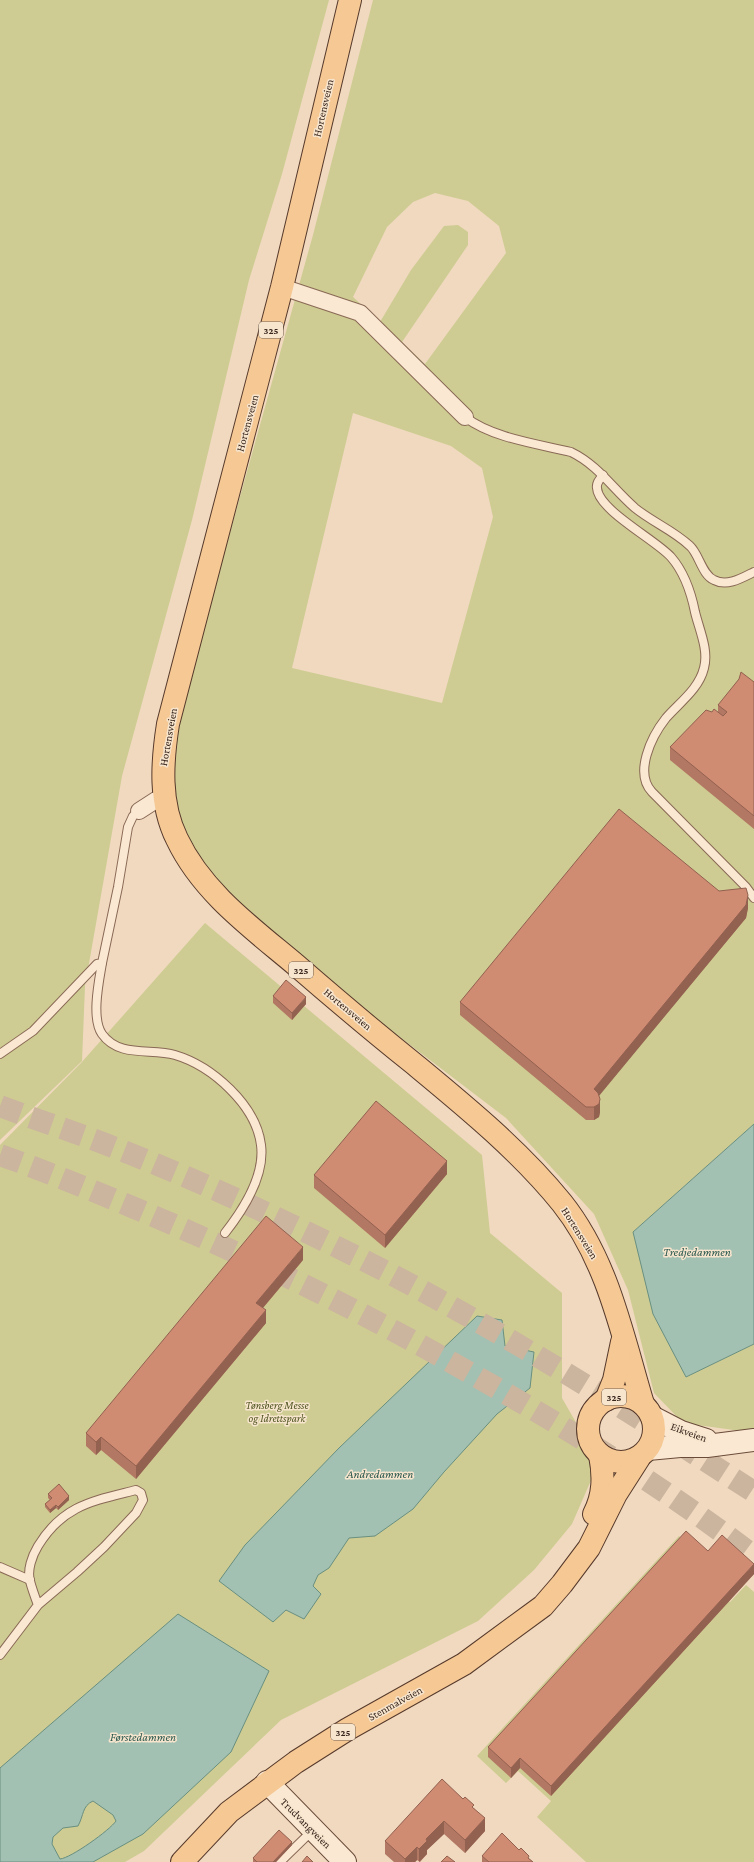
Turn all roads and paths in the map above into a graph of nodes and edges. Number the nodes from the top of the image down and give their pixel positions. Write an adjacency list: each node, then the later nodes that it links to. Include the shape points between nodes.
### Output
1 (350, 0): 2 (main road, Hortensveien / 325)
2 (282, 287): 3 (street, via 360,314); 6 (main road, Hortensveien / 325, via 168,724 162,772)
3 (464, 417): 4 (lane, via 484,428 571,452)
4 (603, 474): 5 (lane, via 635,508 692,547 712,579 724,583); 8 (lane, via 597,488 605,503 665,552 682,573 703,643 704,669 692,690 665,720 656,735 645,762 644,782)
5 (754, 572)
6 (165, 798): 7 (street, via 156,800); 12 (main road, Hortensveien / 325, via 176,838 196,873 235,913 469,1110 548,1187 572,1217 596,1258 612,1296)
7 (138, 811): 9 (lane, via 128,827)
8 (754, 898)
9 (102, 963): 10 (lane, via 97,964 33,1031); 11 (lane, via 96,1012 101,1033 108,1041 115,1046 138,1052 174,1055 199,1065 224,1083 253,1120 261,1145 258,1171 250,1195)
10 (0, 1054)
11 (225, 1233)
12 (622, 1335): 13 (main road, Hortensveien / 325, via 620,1359); 14 (main road, Hortensveien / 325)
13 (606, 1400): 14 (main road, 325, via 625,1396 634,1398); 18 (main road, Stenmalveien / 325, via 597,1406 588,1425 592,1446)
14 (647, 1410): 16 (main road, Eikveien, via 681,1432 704,1440); 17 (main road, Stenmalveien / 325, via 654,1430)
15 (754, 1440): 16 (main road, Eikveien)
16 (727, 1442): 17 (main road, Eikveien, via 707,1446 680,1446)
17 (643, 1453): 18 (main road, via 629,1462 608,1460); 22 (main road, Stenmalveien / 325, via 616,1494 589,1548 567,1578 543,1606)
18 (600, 1454): 22 (main road, Stenmalveien / 325, via 603,1483 595,1511 565,1563)
19 (0, 1567): 20 (lane)
20 (30, 1580): 21 (lane); 21 (lane, via 34,1552 44,1537 66,1514 84,1504 109,1496 136,1490 141,1493 143,1500 136,1513 77,1572)
21 (38, 1605): 23 (lane)
22 (519, 1622): 24 (main road, Stenmalveien / 325, via 464,1664 329,1740)
23 (0, 1655)
24 (267, 1782): 25 (main road, Trudvangveien); 26 (main road, Stenmalveien / 325, via 225,1816)
25 (313, 1830): 27 (lane); 28 (main road, Trudvangveien)
26 (182, 1862)
27 (280, 1862)
28 (345, 1862)

